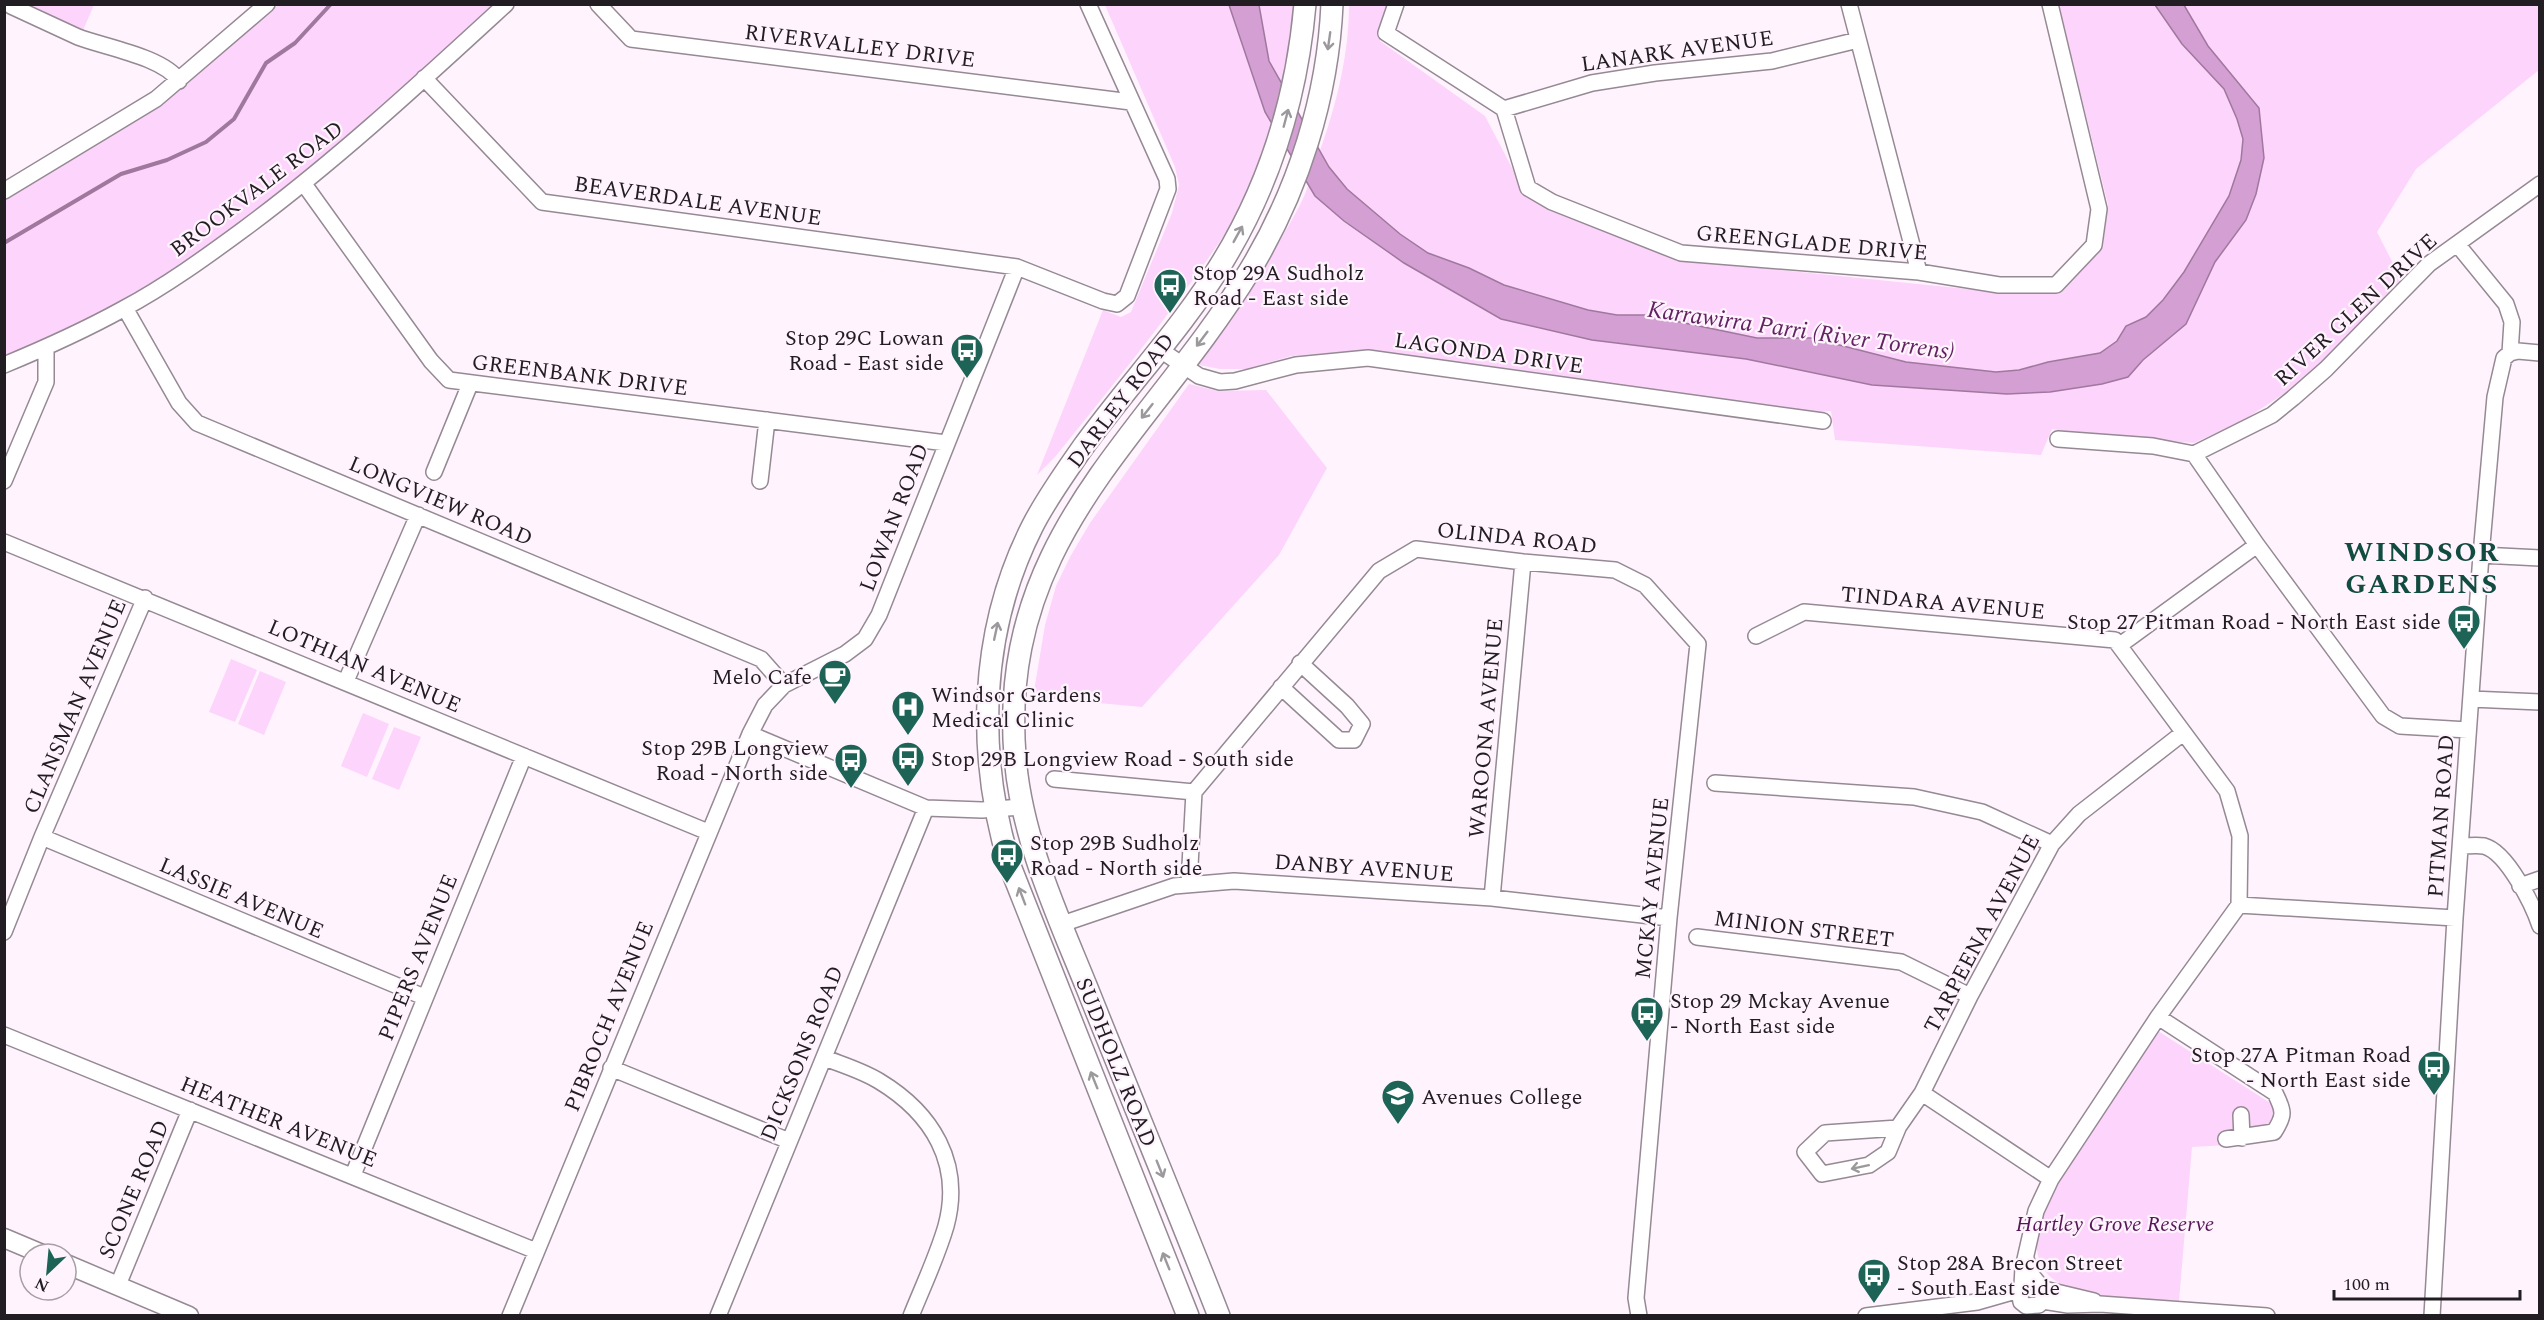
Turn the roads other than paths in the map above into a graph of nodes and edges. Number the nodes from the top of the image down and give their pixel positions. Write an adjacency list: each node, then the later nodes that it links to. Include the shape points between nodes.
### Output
1 (267, 4): 13 (street)
2 (506, 4): 12 (street, BROOKVALE ROAD)
3 (598, 4): 14 (street, RIVERVALLEY DRIVE, via 631,39)
4 (1088, 4): 14 (street)
5 (1305, 4): 24 (main road, DARLEY ROAD, one-way to 5, via 1222,262 1267,174 1285,120)
6 (1332, 4): 28 (main road, DARLEY ROAD, one-way to 28, via 1324,77 1302,160 1248,273)
7 (1396, 4): 15 (street, via 1386,33)
8 (1849, 4): 11 (street)
9 (2050, 4): 21 (street, GREENGLADE DRIVE, via 2099,209 2094,245 2056,285 1999,285)
10 (9, 8): 13 (street, via 156,63)
11 (1858, 40): 15 (street, LANARK AVENUE, via 1772,61 1592,82); 21 (street)
12 (424, 78): 16 (street, BROOKVALE ROAD); 20 (street, BEAVERDALE AVENUE, via 542,202)
13 (179, 81): 18 (street, via 129,118)
14 (1131, 102): 20 (street, BEAVERDALE AVENUE, via 1167,178 1168,189 1127,296 1117,304 1103,302)
15 (1504, 109): 21 (street, GREENGLADE DRIVE, via 1528,188 1552,202 1659,245 1681,253)
16 (304, 184): 22 (street, BROOKVALE ROAD, via 204,259); 29 (street, GREENBANK DRIVE, via 431,361 449,380)
17 (2540, 184): 19 (street, RIVER GLEN DRIVE)
18 (4, 191)
19 (2457, 244): 25 (street, PITMAN ROAD, via 2506,304 2512,322); 34 (street, RIVER GLEN DRIVE, via 2411,280 2294,398 2272,415)
20 (1017, 267): 33 (street, LOWAN ROAD)
21 (1919, 272)
22 (125, 308): 23 (street, BROOKVALE ROAD); 38 (street, LONGVIEW ROAD, via 179,403 197,423)
23 (46, 348): 27 (street, BROOKVALE ROAD); 36 (street, via 46,382)
24 (1159, 349): 28 (street, LAGONDA DRIVE); 63 (main road, DARLEY ROAD, one-way to 24, via 988,760 988,689 994,643 1012,575 1048,499)
25 (2510, 353): 26 (street); 41 (street, PITMAN ROAD, via 2502,364 2495,397)
26 (2540, 353)
27 (4, 365)
28 (1182, 365): 31 (street, LAGONDA DRIVE, via 1209,380 1235,381 1296,365 1368,358); 61 (main road, DARLEY ROAD, one-way to 61, via 1081,502 1054,548 1034,597 1020,648 1014,691 1015,756)
29 (470, 384): 30 (street, GREENBANK DRIVE); 35 (street)
30 (767, 420): 33 (street, GREENBANK DRIVE); 37 (street)
31 (1824, 421)
32 (2058, 439): 34 (street, via 2153,446)
33 (946, 443): 50 (street, LOWAN ROAD, via 866,639)
34 (2194, 454): 40 (street)
35 (434, 472)
36 (4, 481)
37 (759, 481)
38 (418, 515): 49 (street); 50 (street, LONGVIEW ROAD, via 761,659)
39 (4, 542): 44 (street, LOTHIAN AVENUE)
40 (2257, 546): 47 (street); 54 (street, via 2383,716 2400,726)
41 (2481, 555): 42 (street); 52 (street, PITMAN ROAD)
42 (2540, 558)
43 (1522, 562): 46 (street, OLINDA ROAD, via 1615,570 1645,585); 48 (street, OLINDA ROAD, via 1416,549 1379,571); 71 (street, WAROONA AVENUE)
44 (145, 598): 49 (street, LOTHIAN AVENUE); 65 (street, CLANSMAN AVENUE)
45 (1756, 636): 47 (street, TINDARA AVENUE, via 1804,612 2115,640)
46 (1698, 644): 73 (street, MCKAY AVENUE)
47 (2120, 645): 55 (street)
48 (1300, 663): 51 (street, OLINDA ROAD); 51 (street, via 1362,724 1354,740 1339,740)
49 (346, 681): 57 (street, LOTHIAN AVENUE)
50 (784, 685): 56 (street, LOWAN ROAD, via 765,705)
51 (1281, 687): 60 (street, OLINDA ROAD)
52 (2471, 699): 53 (street); 54 (street, PITMAN ROAD)
53 (2540, 702)
54 (2469, 730): 67 (street, PITMAN ROAD)
55 (2183, 733): 66 (street, TARPEENA AVENUE, via 2079,814); 72 (street, via 2219,778 2233,808 2240,836)
56 (750, 734): 62 (street); 64 (street, PIBROCH AVENUE)
57 (524, 756): 64 (street, LOTHIAN AVENUE); 81 (street, PIPERS AVENUE)
58 (1054, 779): 60 (street)
59 (1715, 783): 66 (street, via 1914,797 1982,812)
60 (1194, 792): 69 (street)
61 (1022, 807): 63 (street); 75 (main road, SUDHOLZ ROAD)
62 (926, 808): 63 (street); 84 (street, DICKSONS ROAD)
63 (995, 809): 77 (main road, SUDHOLZ ROAD, one-way to 63, via 1010,866)
64 (708, 832): 85 (street, PIBROCH AVENUE)
65 (42, 837): 78 (street, CLANSMAN AVENUE); 81 (street, LASSIE AVENUE)
66 (2052, 844): 80 (street, TARPEENA AVENUE)
67 (2461, 846): 70 (street, via 2485,846 2505,863); 74 (street, PITMAN ROAD)
68 (2540, 879): 70 (street)
69 (1189, 884): 71 (street, DANBY AVENUE, via 1234,881); 75 (street, DANBY AVENUE, via 1152,892)
70 (2520, 886): 76 (street, via 2529,897)
71 (1492, 898): 73 (street, DANBY AVENUE)
72 (2239, 905): 74 (street); 82 (street)
73 (1669, 918): 108 (street, MCKAY AVENUE, via 1636,1298)
74 (2455, 918): 111 (street, PITMAN ROAD)
75 (1062, 924): 77 (main road); 93 (main road, SUDHOLZ ROAD, one-way to 93)
76 (2540, 926)
77 (1034, 927): 94 (main road, SUDHOLZ ROAD, one-way to 77)
78 (4, 932)
79 (1697, 937): 80 (street, MINION STREET, via 1901,962)
80 (1970, 996): 86 (street, TARPEENA AVENUE)
81 (424, 997): 91 (street, PIPERS AVENUE)
82 (2158, 1017): 88 (street, via 2276,1093 2283,1118 2274,1132 2234,1138); 92 (street)
83 (4, 1035): 87 (street, HEATHER AVENUE)
84 (825, 1058): 90 (street, DICKSONS ROAD); 105 (street, via 878,1080 910,1102 934,1131 948,1161 951,1197 946,1225)
85 (611, 1068): 90 (street); 97 (street, PIBROCH AVENUE)
86 (1922, 1093): 89 (street, TARPEENA AVENUE); 92 (street)
87 (190, 1110): 91 (street, HEATHER AVENUE); 99 (street, SCONE ROAD)
88 (2241, 1115)
89 (1898, 1128): 89 (street, TARPEENA AVENUE, one-way to 89, via 1888,1152 1869,1166 1822,1174 1805,1152 1824,1133)
90 (789, 1141): 104 (street, DICKSONS ROAD)
91 (353, 1175): 97 (street, HEATHER AVENUE)
92 (2051, 1179): 100 (street, via 2037,1211 2026,1258)
93 (1174, 1203): 94 (main road); 107 (main road, SUDHOLZ ROAD)
94 (1146, 1212): 106 (main road, SUDHOLZ ROAD, one-way to 94)
95 (4, 1238): 96 (street)
96 (18, 1244)
97 (536, 1251): 103 (street, PIBROCH AVENUE)
98 (78, 1269): 99 (street)
99 (118, 1285): 102 (street)
100 (2031, 1291): 101 (street, via 2079,1306 2100,1304); 109 (street)
101 (2165, 1312): 110 (street)
102 (189, 1316)
103 (510, 1316)
104 (718, 1316)
105 (911, 1316)
106 (1188, 1316)
107 (1219, 1316)
108 (1639, 1316)
109 (1866, 1316)
110 (2267, 1316)
111 (2432, 1316)

